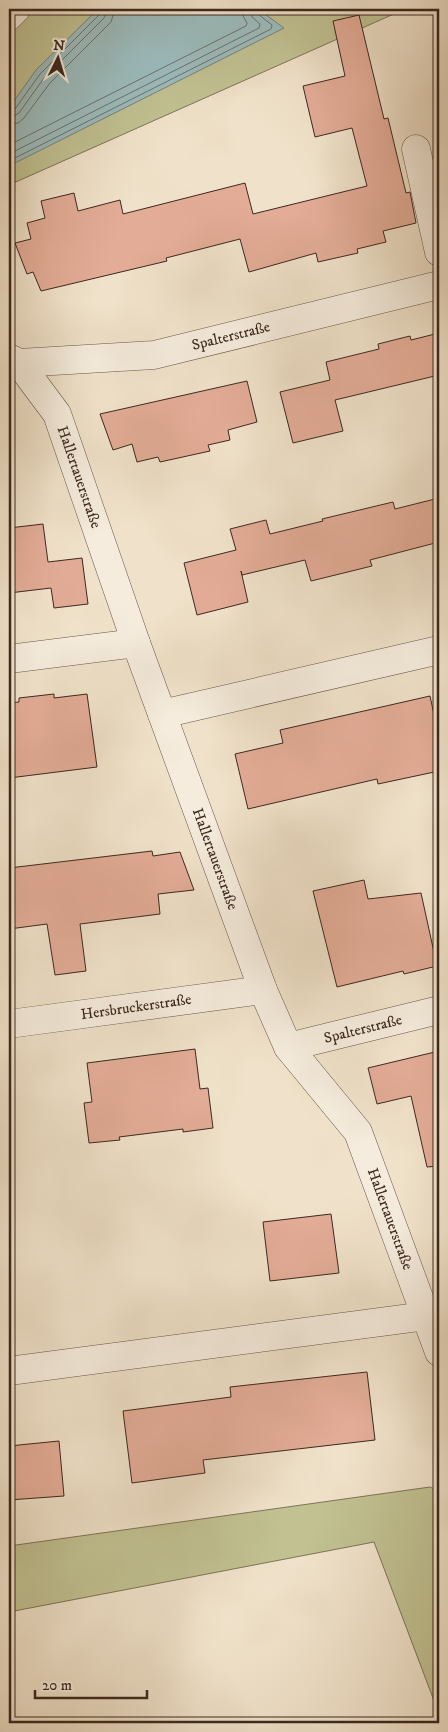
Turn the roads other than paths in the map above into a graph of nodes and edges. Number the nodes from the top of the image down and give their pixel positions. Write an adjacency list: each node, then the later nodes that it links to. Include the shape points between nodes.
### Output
1 (16, 9): 2 (street)
2 (9, 16)
3 (416, 149): 4 (street)
4 (439, 252)
5 (439, 285): 6 (street, Spalterstraße, via 154,355)
6 (14, 361): 7 (street, Hallertauerstraße, via 57,414)
7 (136, 643): 9 (street); 10 (street, Hallertauerstraße)
8 (439, 650): 10 (street)
9 (9, 659)
10 (162, 714): 11 (street, Hallertauerstraße)
11 (263, 990): 13 (street, Hersbruckerstraße); 14 (street, Hallertauerstraße)
12 (439, 1010): 14 (street, Spalterstraße)
13 (9, 1024)
14 (288, 1047): 15 (street, Hallertauerstraße, via 358,1132)
15 (426, 1316): 16 (street, Hallertauerstraße); 17 (street)
16 (439, 1352)
17 (9, 1371)

